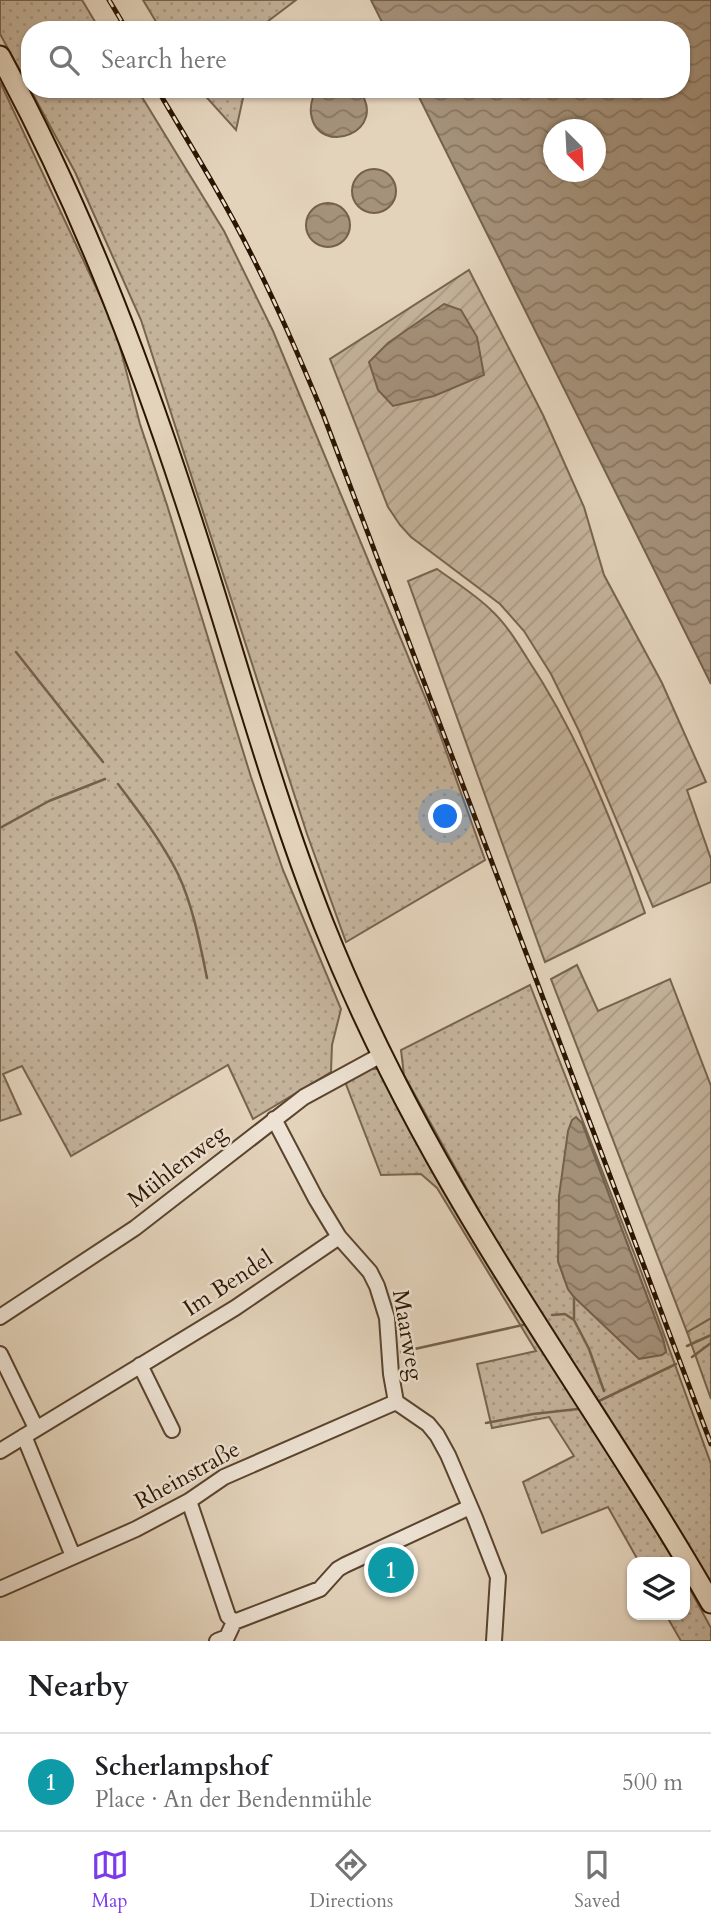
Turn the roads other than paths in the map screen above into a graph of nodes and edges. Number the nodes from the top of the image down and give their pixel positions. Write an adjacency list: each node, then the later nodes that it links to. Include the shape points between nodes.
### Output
1 (0, 56): 2 (main road)
2 (21, 96)
3 (22, 98): 4 (main road, via 75,207 135,351 303,867)
4 (383, 1054): 5 (street, Mühlenweg, via 304,1097); 18 (main road, via 487,1245)
5 (274, 1119): 6 (street, Maarweg); 7 (street, Mühlenweg, via 135,1228)
6 (339, 1237): 9 (street, Im Bendel); 10 (street, Maarweg, via 370,1272 383,1301)
7 (0, 1317)
8 (0, 1354): 12 (street)
9 (141, 1365): 11 (street); 12 (street, Im Bendel)
10 (397, 1402): 14 (street, Rheinstraße, via 224,1478); 15 (street, Maarweg, via 437,1436)
11 (172, 1430)
12 (30, 1432): 13 (street, Im Bendel); 16 (street)
13 (0, 1451)
14 (189, 1501): 16 (street, Rheinstraße); 19 (street, via 228,1616)
15 (470, 1507): 19 (street, via 345,1564 320,1588); 21 (street, Maarweg, via 498,1577)
16 (73, 1556): 17 (street, Rheinstraße)
17 (0, 1589)
18 (711, 1603)
19 (234, 1622): 20 (street, via 227,1637)
20 (217, 1641)
21 (494, 1641)

